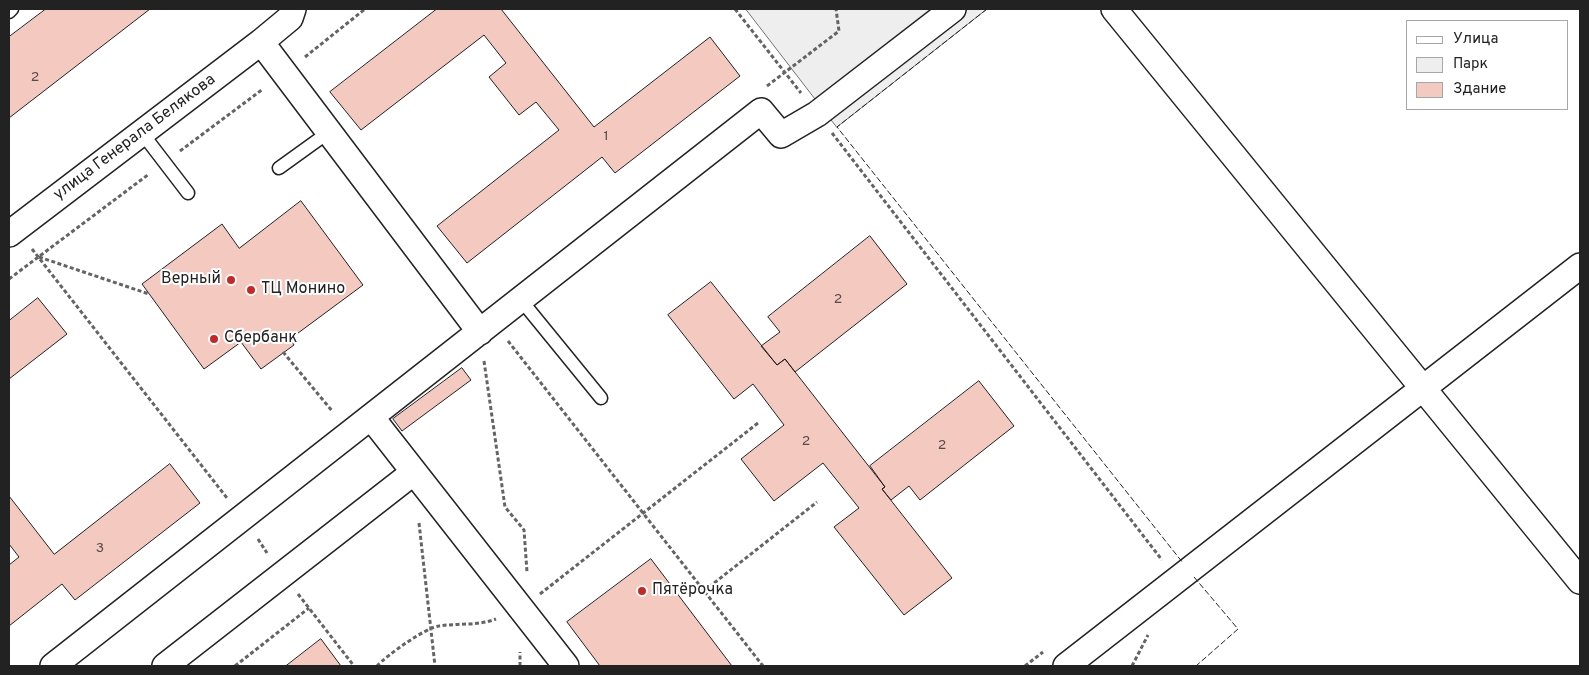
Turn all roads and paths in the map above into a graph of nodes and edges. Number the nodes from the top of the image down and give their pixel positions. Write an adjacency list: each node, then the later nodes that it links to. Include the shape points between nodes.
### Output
1 (12, 9): 7 (lane)
2 (293, 9): 8 (street, улица Генерала Белякова, via 290,18)
3 (735, 9): 9 (path)
4 (836, 9): 9 (path, via 839,31)
5 (953, 9): 10 (street)
6 (1114, 9): 22 (street)
7 (9, 12)
8 (261, 42): 11 (street); 12 (street, улица Генерала Белякова)
9 (784, 72): 10 (path)
10 (817, 114): 19 (street, via 781,135 761,111); 31 (path)
11 (329, 132): 13 (lane); 20 (street, via 380,189)
12 (142, 133): 14 (lane); 15 (street, улица Генерала Белякова)
13 (279, 168)
14 (188, 193)
15 (12, 232): 16 (path)
16 (38, 257): 18 (path); 29 (path)
17 (1580, 266): 22 (street)
18 (149, 294)
19 (521, 300): 20 (street); 23 (lane)
20 (480, 332): 25 (street); 35 (path, via 505,507 524,530)
21 (283, 352): 24 (path)
22 (1422, 387): 33 (street); 45 (street)
23 (601, 398)
24 (334, 413)
25 (371, 417): 27 (street); 29 (street)
26 (758, 423): 35 (path)
27 (414, 472): 32 (street); 35 (street)
28 (818, 502): 34 (path)
29 (243, 518): 32 (path); 38 (street)
30 (419, 521): 37 (path)
31 (1161, 559)
32 (282, 574): 36 (path); 39 (street)
33 (1580, 581)
34 (704, 591)
35 (525, 605): 37 (path, via 487,622); 44 (street)
36 (309, 608): 40 (path); 41 (path)
37 (431, 629): 42 (path, via 385,657); 43 (path)
38 (53, 666)
39 (165, 666)
40 (235, 666)
41 (354, 666)
42 (377, 666)
43 (435, 666)
44 (566, 666)
45 (1066, 666)

